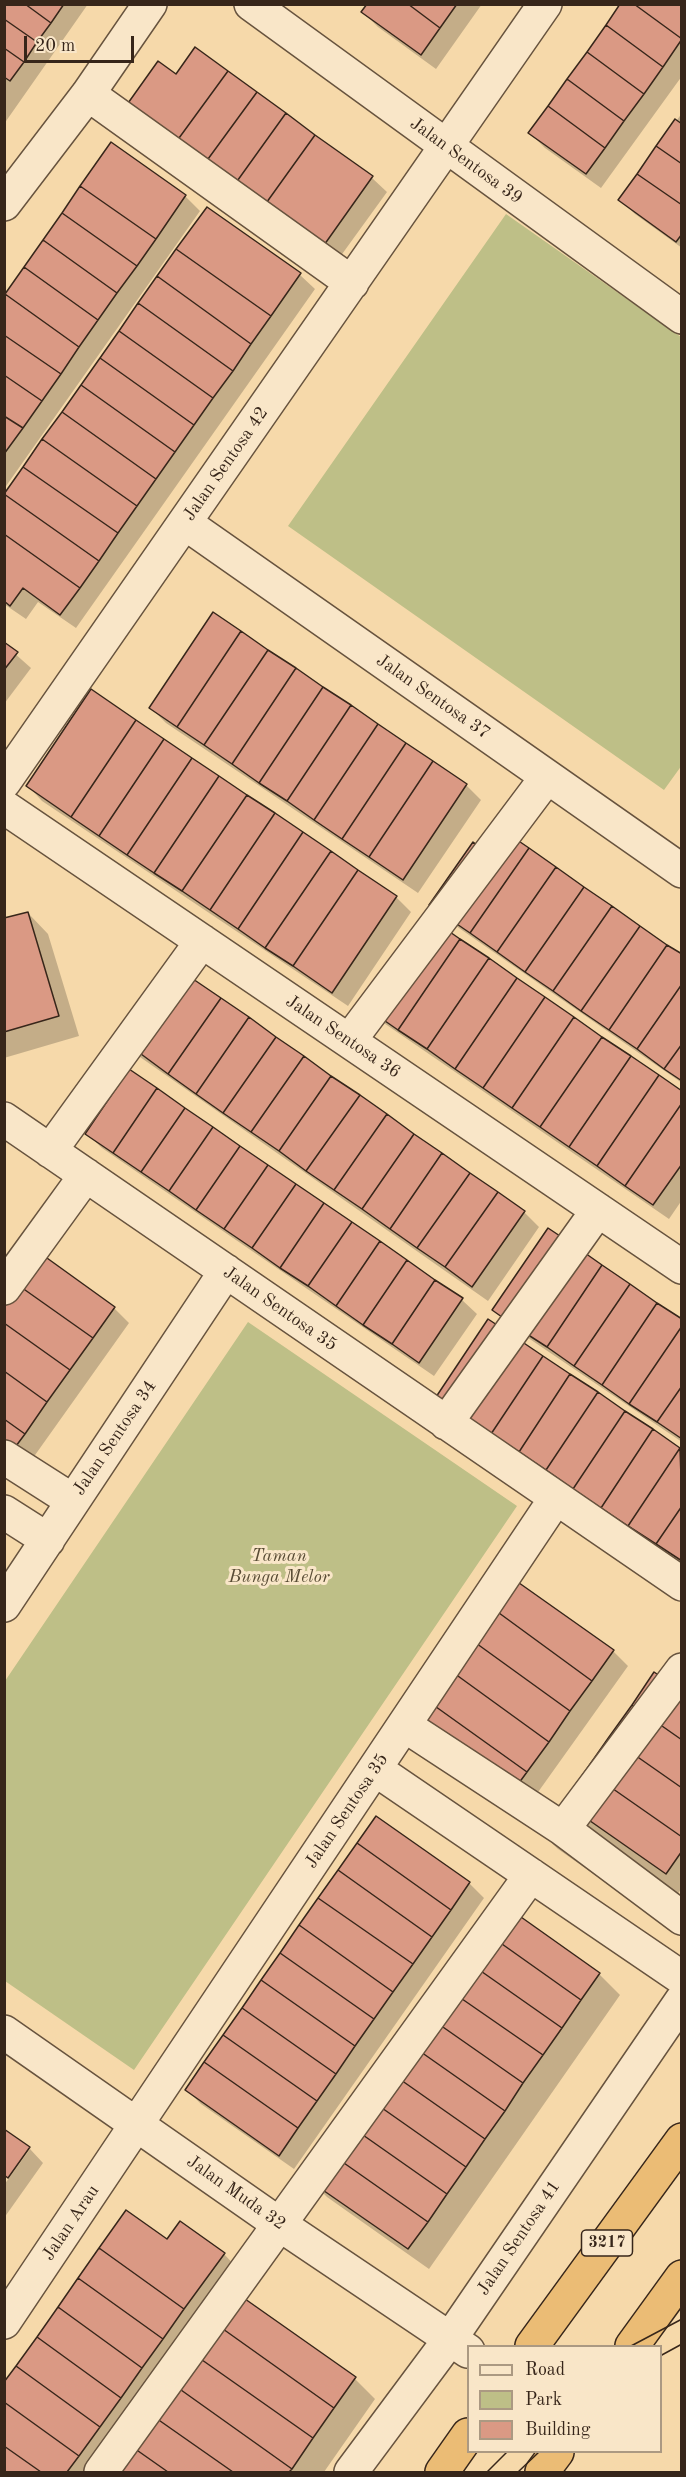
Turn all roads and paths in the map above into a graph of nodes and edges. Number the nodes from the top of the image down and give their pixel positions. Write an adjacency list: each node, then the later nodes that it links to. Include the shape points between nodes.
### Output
1 (150, 4): 4 (street)
2 (251, 4): 5 (street, Jalan Sentosa 39)
3 (545, 4): 5 (street, Jalan Sentosa 42)
4 (88, 94): 6 (street); 7 (street)
5 (446, 147): 7 (street, Jalan Sentosa 42); 8 (street, Jalan Sentosa 39)
6 (4, 204)
7 (352, 283): 9 (street, Jalan Sentosa 42)
8 (681, 317)
9 (185, 524): 10 (street, Jalan Sentosa 37); 11 (street, Jalan Sentosa 42)
10 (547, 777): 13 (street, Jalan Sentosa 37); 15 (street)
11 (4, 782)
12 (4, 807): 14 (street, Jalan Sentosa 36)
13 (677, 857)
14 (202, 941): 15 (street, Jalan Sentosa 36); 17 (street)
15 (349, 1041): 19 (street, Jalan Sentosa 36)
16 (4, 1119): 17 (street, Jalan Sentosa 35)
17 (50, 1151): 18 (street, Jalan Sentosa 35)
18 (86, 1175): 21 (street, Jalan Sentosa 35); 22 (street)
19 (598, 1210): 20 (street, Jalan Sentosa 36); 23 (street)
20 (681, 1267)
21 (226, 1271): 23 (street, Jalan Sentosa 35); 26 (street, Jalan Sentosa 34)
22 (4, 1288)
23 (446, 1423): 25 (street, Jalan Sentosa 35)
24 (4, 1457): 26 (street)
25 (556, 1498): 29 (street, Jalan Sentosa 35); 32 (street, Jalan Sentosa 35)
26 (74, 1501): 28 (street, Jalan Sentosa 34)
27 (4, 1512): 28 (street)
28 (48, 1540): 30 (street, Jalan Sentosa 34)
29 (681, 1584)
30 (4, 1605)
31 (681, 1670): 34 (street)
32 (404, 1725): 33 (street, Jalan Sentosa 35); 34 (street)
33 (375, 1769): 35 (street); 40 (street, Jalan Sentosa 35)
34 (563, 1829): 36 (street)
35 (531, 1875): 37 (street); 42 (street)
36 (681, 1918)
37 (681, 1978)
38 (681, 2001): 45 (street, Jalan Sentosa 41)
39 (7, 2039): 40 (street, Jalan Muda 32)
40 (138, 2123): 42 (street, Jalan Muda 32); 44 (street, Jalan Arau)
41 (681, 2140): 46 (highway, 3217)
42 (279, 2224): 45 (street, Jalan Muda 32); 50 (street)
43 (681, 2277): 47 (highway)
44 (4, 2322)
45 (459, 2345): 51 (street, Jalan Sentosa 41)
46 (533, 2345)
47 (633, 2345)
48 (467, 2436): 52 (highway)
49 (556, 2453): 53 (highway)
50 (101, 2472)
51 (351, 2472)
52 (442, 2472)
53 (542, 2472)

